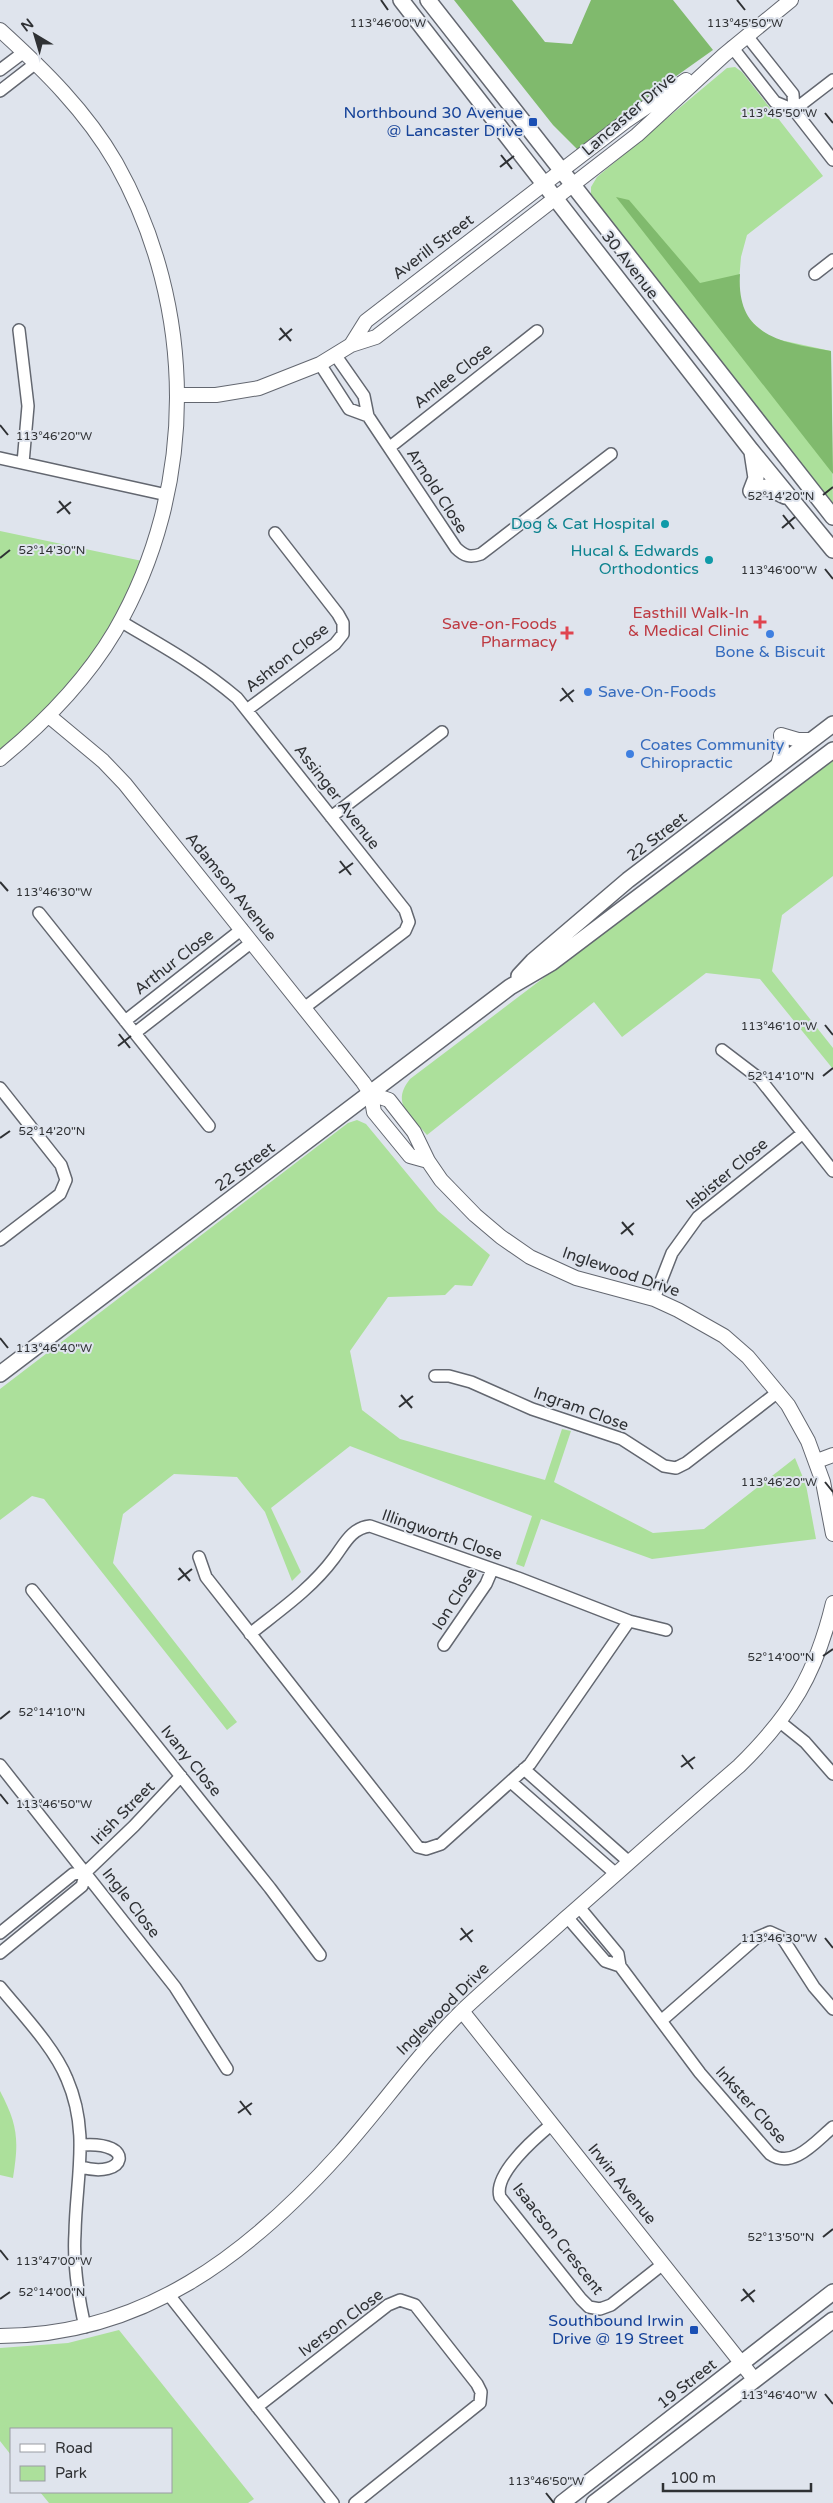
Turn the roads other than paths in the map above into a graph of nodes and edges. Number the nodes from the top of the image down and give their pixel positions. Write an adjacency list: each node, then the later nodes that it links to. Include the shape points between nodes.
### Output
1 (401, 0): 15 (main road, 30 Avenue)
2 (428, 0): 14 (main road, 30 Avenue)
3 (791, 0): 5 (street, Lancaster Drive)
4 (0, 30): 7 (street)
5 (747, 36): 6 (street, Lancaster Drive); 12 (street, via 792,94)
6 (728, 51): 12 (street, via 776,102); 14 (street, Lancaster Drive, via 626,120); 16 (street, Lancaster Drive, via 637,135)
7 (24, 52): 8 (street); 9 (street)
8 (36, 63): 11 (street); 25 (street, via 68,96 116,163 142,217 169,303)
9 (0, 70)
10 (833, 80): 12 (street)
11 (0, 91)
12 (794, 110): 13 (street)
13 (833, 160)
14 (562, 171): 15 (street, Lancaster Drive); 16 (main road, 30 Avenue)
15 (545, 184): 17 (main road, 30 Avenue); 22 (street, Averill Street, via 366,321)
16 (572, 185): 17 (street, Lancaster Drive); 34 (main road, 30 Avenue)
17 (555, 198): 22 (street, Averill Street, via 376,337); 28 (main road, 30 Avenue)
18 (833, 260): 19 (street)
19 (815, 274)
20 (19, 330): 31 (street, via 28,406)
21 (537, 331): 27 (street, Amlee Close)
22 (350, 345): 23 (street, Averill Street)
23 (336, 356): 24 (street, Averill Street); 26 (street, Arnold Close, via 364,396)
24 (320, 364): 25 (street, Averill Street, via 259,388 216,395); 26 (street, Arnold Close, via 349,409)
25 (179, 395): 32 (street)
26 (368, 416): 27 (street, Arnold Close)
27 (390, 447): 29 (street, Arnold Close, via 456,548 472,557 493,545)
28 (751, 450): 33 (main road, 30 Avenue); 33 (main road, via 756,478 751,491 766,487)
29 (611, 454)
30 (0, 458): 31 (street)
31 (23, 463): 32 (street)
32 (167, 495): 37 (street, via 150,556)
33 (791, 500): 36 (main road, 30 Avenue)
34 (833, 517)
35 (275, 533): 38 (street, Ashton Close, via 338,614 343,623 343,634 335,644)
36 (833, 550)
37 (120, 621): 38 (street, Assinger Avenue, via 210,675); 39 (street, via 91,665)
38 (248, 710): 46 (street, Assinger Avenue)
39 (49, 716): 44 (street); 48 (street, Adamson Avenue, via 125,784)
40 (833, 724): 42 (main road, 22 Street)
41 (442, 732): 46 (street)
42 (811, 740): 45 (main road, 22 Street); 45 (street, via 781,735)
43 (833, 750): 50 (main road, 22 Street, via 551,963)
44 (0, 759)
45 (778, 765): 50 (main road, 22 Street, via 628,880 533,961)
46 (331, 817): 51 (street, Assinger Avenue, via 405,910 409,922 397,938)
47 (39, 913): 52 (street)
48 (242, 930): 49 (street, Adamson Avenue); 52 (street, Arthur Close)
49 (252, 942): 51 (street, Adamson Avenue); 53 (street, Arthur Close)
50 (510, 987): 56 (main road, 22 Street)
51 (304, 1008): 56 (street, Adamson Avenue)
52 (125, 1021): 53 (street)
53 (136, 1033): 57 (street)
54 (722, 1050): 58 (street, via 760,1079)
55 (0, 1088): 60 (street, via 61,1165 66,1180 60,1194)
56 (371, 1094): 61 (street, Inglewood Drive, via 389,1100 414,1132 441,1180 501,1237 530,1257 576,1278); 62 (main road, 22 Street)
57 (209, 1126)
58 (803, 1133): 59 (street); 61 (street, Isbister Close, via 698,1217 672,1253)
59 (833, 1171)
60 (0, 1240)
61 (654, 1299): 64 (street, Inglewood Drive, via 724,1336 748,1357)
62 (0, 1374)
63 (435, 1376): 64 (street, Ingram Close, via 471,1382 532,1409 622,1439 670,1468 686,1463)
64 (778, 1392): 66 (street, Inglewood Drive, via 798,1420)
65 (833, 1455): 66 (street)
66 (817, 1461): 67 (street, Inglewood Drive)
67 (833, 1534)
68 (199, 1557): 74 (street, via 206,1577)
69 (492, 1570): 72 (street, Illingworth Close); 74 (street, Illingworth Close, via 375,1527 362,1527 353,1532 305,1592); 75 (street, Ion Close)
70 (32, 1590): 80 (street, Ivany Close)
71 (833, 1603): 76 (street, Inglewood Drive, via 812,1669)
72 (629, 1621): 73 (street, Illingworth Close); 78 (street)
73 (666, 1630)
74 (250, 1634): 81 (street, via 418,1846 426,1850 442,1844)
75 (444, 1645)
76 (780, 1722): 79 (street, via 811,1747); 82 (street, Inglewood Drive, via 739,1766)
77 (0, 1764): 83 (street, Ingle Close)
78 (524, 1770): 81 (street); 82 (street)
79 (833, 1774)
80 (181, 1776): 83 (street, Irish Street); 91 (street, Ivany Close)
81 (511, 1782): 84 (street)
82 (629, 1862): 84 (street, Inglewood Drive)
83 (86, 1872): 86 (street, Irish Street, via 73,1874); 88 (street, Irish Street, via 82,1886); 97 (street, Ingle Close, via 175,1987)
84 (616, 1874): 85 (street, Inglewood Drive)
85 (579, 1907): 87 (street, Inglewood Drive); 92 (street, Inkster Close, via 618,1954)
86 (28, 1910): 88 (street); 89 (street, Irish Street)
87 (567, 1917): 92 (street, Inkster Close, via 605,1961); 95 (street, Inglewood Drive)
88 (38, 1923): 90 (street, Irish Street)
89 (0, 1933)
90 (0, 1953)
91 (320, 1955)
92 (620, 1966): 96 (street, Inkster Close)
93 (0, 1987): 100 (street, via 56,2058 67,2078 77,2110)
94 (833, 2009): 96 (street, via 814,1987 786,1942 770,1932 756,1938)
95 (462, 2011): 98 (street, Irwin Avenue); 104 (street, Inglewood Drive, via 411,2065 340,2152 291,2203 230,2254)
96 (661, 2021): 99 (street, Inkster Close, via 715,2090 775,2157 792,2158)
97 (227, 2069)
98 (552, 2124): 102 (street, Irwin Avenue); 102 (street, Isaacson Crescent, via 535,2138 504,2174 498,2186 500,2197 590,2307 606,2308)
99 (833, 2127)
100 (82, 2145): 101 (street); 101 (street, via 111,2146 120,2156 114,2168)
101 (80, 2167): 106 (street, via 75,2252 77,2286)
102 (663, 2264): 108 (street, Irwin Avenue)
103 (833, 2292): 108 (main road, 19 Street)
104 (169, 2295): 106 (street, Inglewood Drive, via 122,2316); 110 (street)
105 (833, 2320): 109 (main road)
106 (85, 2327): 107 (street, Inglewood Drive)
107 (0, 2336)
108 (742, 2363): 109 (street, Irwin Avenue); 113 (main road, 19 Street)
109 (754, 2379): 114 (main road)
110 (257, 2407): 111 (street); 112 (street, Iverson Close, via 388,2305 400,2300 415,2305 477,2384 481,2392 480,2403)
111 (333, 2503)
112 (355, 2503)
113 (562, 2503)
114 (594, 2503)

